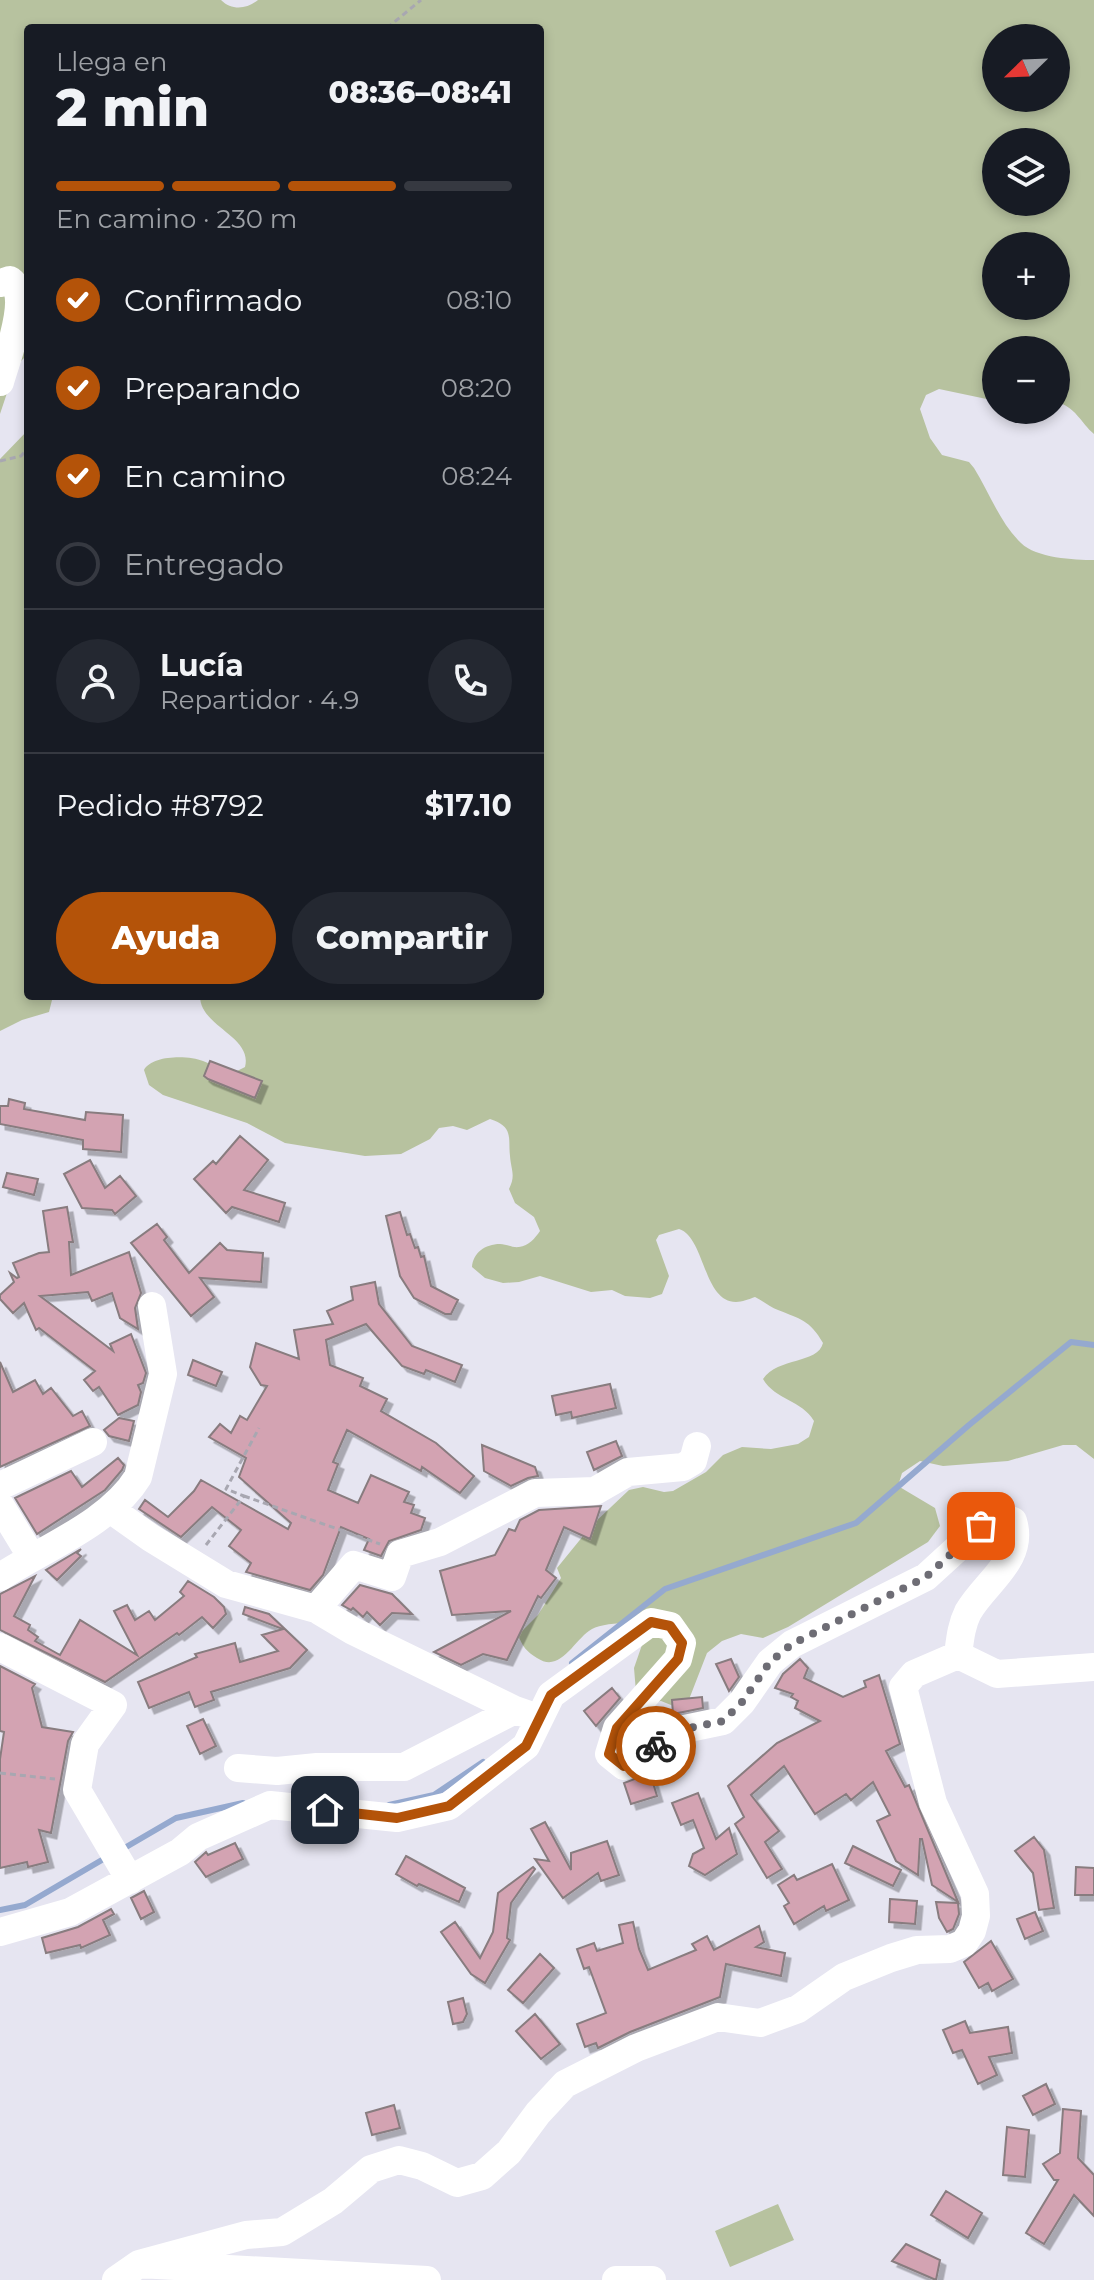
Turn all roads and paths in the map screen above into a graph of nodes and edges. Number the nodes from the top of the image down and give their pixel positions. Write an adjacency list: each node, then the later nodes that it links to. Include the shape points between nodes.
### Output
1 (421, 0): 2 (path)
2 (392, 24)
3 (0, 283): 4 (street, via 10,280 19,297)
4 (0, 382)
5 (24, 453): 6 (path)
6 (0, 461)
7 (152, 1306): 14 (street, via 163,1374 138,1477)
8 (259, 1428): 12 (path, via 226,1489)
9 (93, 1442): 11 (street)
10 (697, 1446): 15 (street, via 693,1461 683,1467 628,1472 595,1491 535,1493 440,1542)
11 (0, 1486)
12 (244, 1496): 15 (path); 17 (path)
13 (0, 1505): 16 (street)
14 (110, 1509): 16 (street); 17 (street)
15 (400, 1554): 19 (street, via 392,1577 354,1565)
16 (31, 1556): 18 (street)
17 (191, 1563): 19 (street, via 226,1584)
18 (0, 1577)
19 (316, 1609): 23 (street)
20 (0, 1647): 27 (street, via 113,1705 85,1744)
21 (958, 1655): 22 (street, via 997,1674); 23 (street, via 969,1610 1018,1537 1013,1521 995,1514 926,1577 792,1644 770,1662 723,1721 670,1732 645,1757 624,1766 609,1754 617,1728 678,1659 682,1643 670,1626 651,1622); 31 (street, via 914,1674 903,1687 933,1803 975,1894 976,1916 964,1943 891,1958 844,1977 798,2009 760,2023 718,2017 636,2048 565,2084 482,2176 457,2183 399,2160 371,2169 333,2201 282,2232 246,2235)
22 (1094, 1667)
23 (527, 1714): 24 (street, via 404,1767); 28 (street, via 526,1746 449,1806 397,1818)
24 (317, 1767): 25 (street); 28 (street)
25 (238, 1768)
26 (0, 1773): 27 (path, via 54,1778)
27 (77, 1790): 29 (street)
28 (270, 1805): 29 (street, via 198,1837)
29 (130, 1880): 30 (street, via 70,1912)
30 (0, 1932)
31 (139, 2264): 32 (street); 33 (street)
32 (116, 2280)
33 (427, 2280)
34 (616, 2280): 35 (street)
35 (652, 2280)

